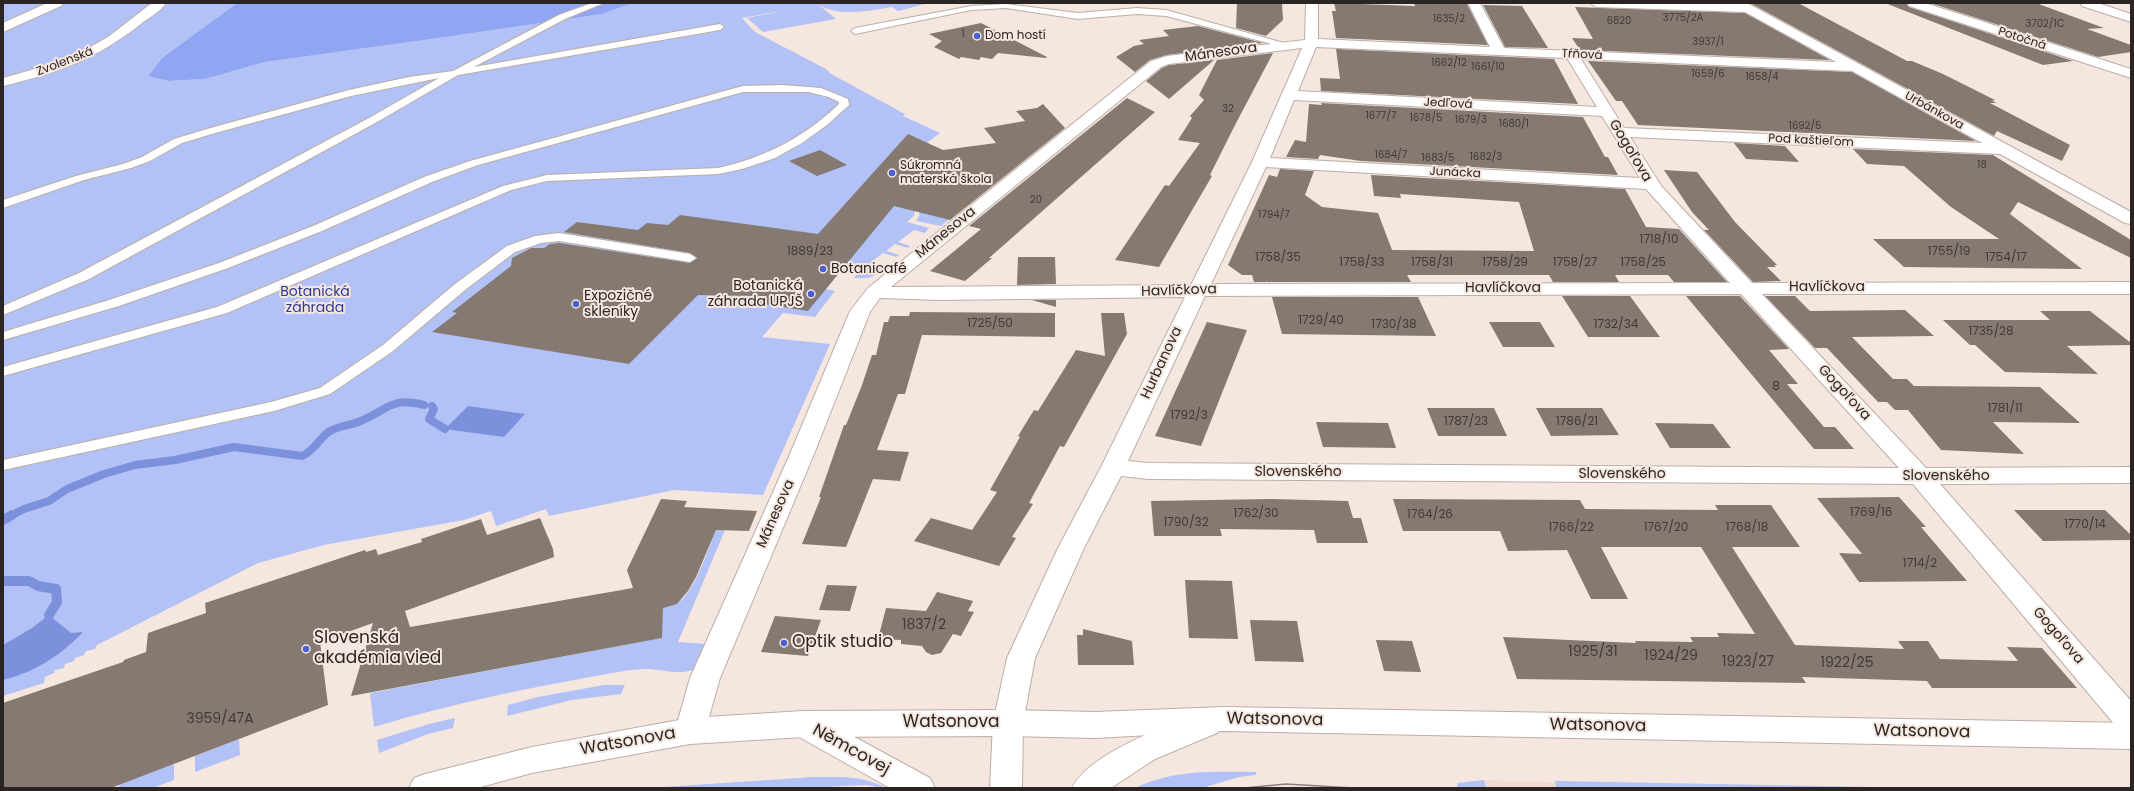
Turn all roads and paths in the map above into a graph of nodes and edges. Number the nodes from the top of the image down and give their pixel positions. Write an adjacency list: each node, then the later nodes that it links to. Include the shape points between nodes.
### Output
1 (57, 3): 13 (street)
2 (160, 3): 23 (street, Zvolenská, via 110,41 83,57)
3 (600, 3): 21 (lane, via 562,17)
4 (1312, 3): 16 (street, Hurbanova)
5 (1474, 3): 17 (street)
6 (1596, 3): 10 (street)
7 (1914, 3): 22 (street, Potočná)
8 (1928, 3): 20 (street, Potočná)
9 (2086, 3): 11 (street)
10 (1743, 6): 19 (street, Urbánkova)
11 (2131, 18)
12 (720, 27): 21 (lane)
13 (3, 28)
14 (855, 31): 15 (lane, via 971,8 1006,6 1078,16 1137,11 1166,14)
15 (1286, 44): 16 (street, Mánesova); 36 (street, Mánesova, via 1167,60 1156,64)
16 (1310, 44): 17 (street, Tŕňová); 24 (street, Hurbanova)
17 (1499, 51): 18 (street, Tŕňová)
18 (1572, 55): 19 (street, Tŕňová); 25 (street, Gogoľova)
19 (1854, 67): 27 (street, Urbánkova)
20 (2131, 69)
21 (458, 72): 30 (lane, via 349,93 211,131 178,141 146,159); 37 (lane, via 84,276)
22 (2131, 74)
23 (3, 82)
24 (1289, 95): 25 (street, Jedľová); 28 (street, Hurbanova)
25 (1607, 112): 26 (street, Gogoľova)
26 (1619, 132): 27 (street, Pod kaštieľom); 29 (street, Gogoľova)
27 (2004, 149): 31 (street, Urbánkova)
28 (1260, 162): 29 (street, Junácka); 35 (street, Hurbanova)
29 (1650, 184): 33 (street, Gogoľova)
30 (3, 204)
31 (2131, 219)
32 (690, 258): 40 (lane, via 559,237 527,241 511,249 460,287 388,348 325,391 274,406)
33 (1746, 287): 34 (street, Havlíčkova); 35 (street, Havlíčkova); 42 (street, Gogoľova)
34 (2131, 288)
35 (1197, 290): 36 (street, Havlíčkova, via 896,294); 41 (street, Hurbanova)
36 (875, 292): 48 (street, Mánesova, via 860,311 802,454 724,632 705,678)
37 (3, 311)
38 (3, 336): 39 (lane, via 70,318 189,278 296,237 436,175 474,163 743,89 822,91 844,101 844,105 836,113 805,136 745,165 718,170 547,178 528,182 397,233 222,310)
39 (3, 372)
40 (3, 465)
41 (1113, 467): 42 (street, Slovenského, via 1148,471); 46 (street, Hurbanova, via 1071,548 1028,642)
42 (1920, 476): 43 (street, Slovenského); 45 (street, Gogoľova)
43 (2131, 476)
44 (1224, 719): 46 (street, Watsonova, via 1095,725); 49 (street, Watsonova); 53 (street, via 1175,734 1144,749)
45 (2131, 722)
46 (1008, 723): 47 (street, Watsonova); 52 (street)
47 (803, 724): 48 (street, Watsonova); 51 (street, Němcovej)
48 (690, 731): 50 (street, Watsonova, via 532,760)
49 (2131, 736)
50 (425, 788)
51 (919, 788)
52 (1006, 788)
53 (1088, 788)

